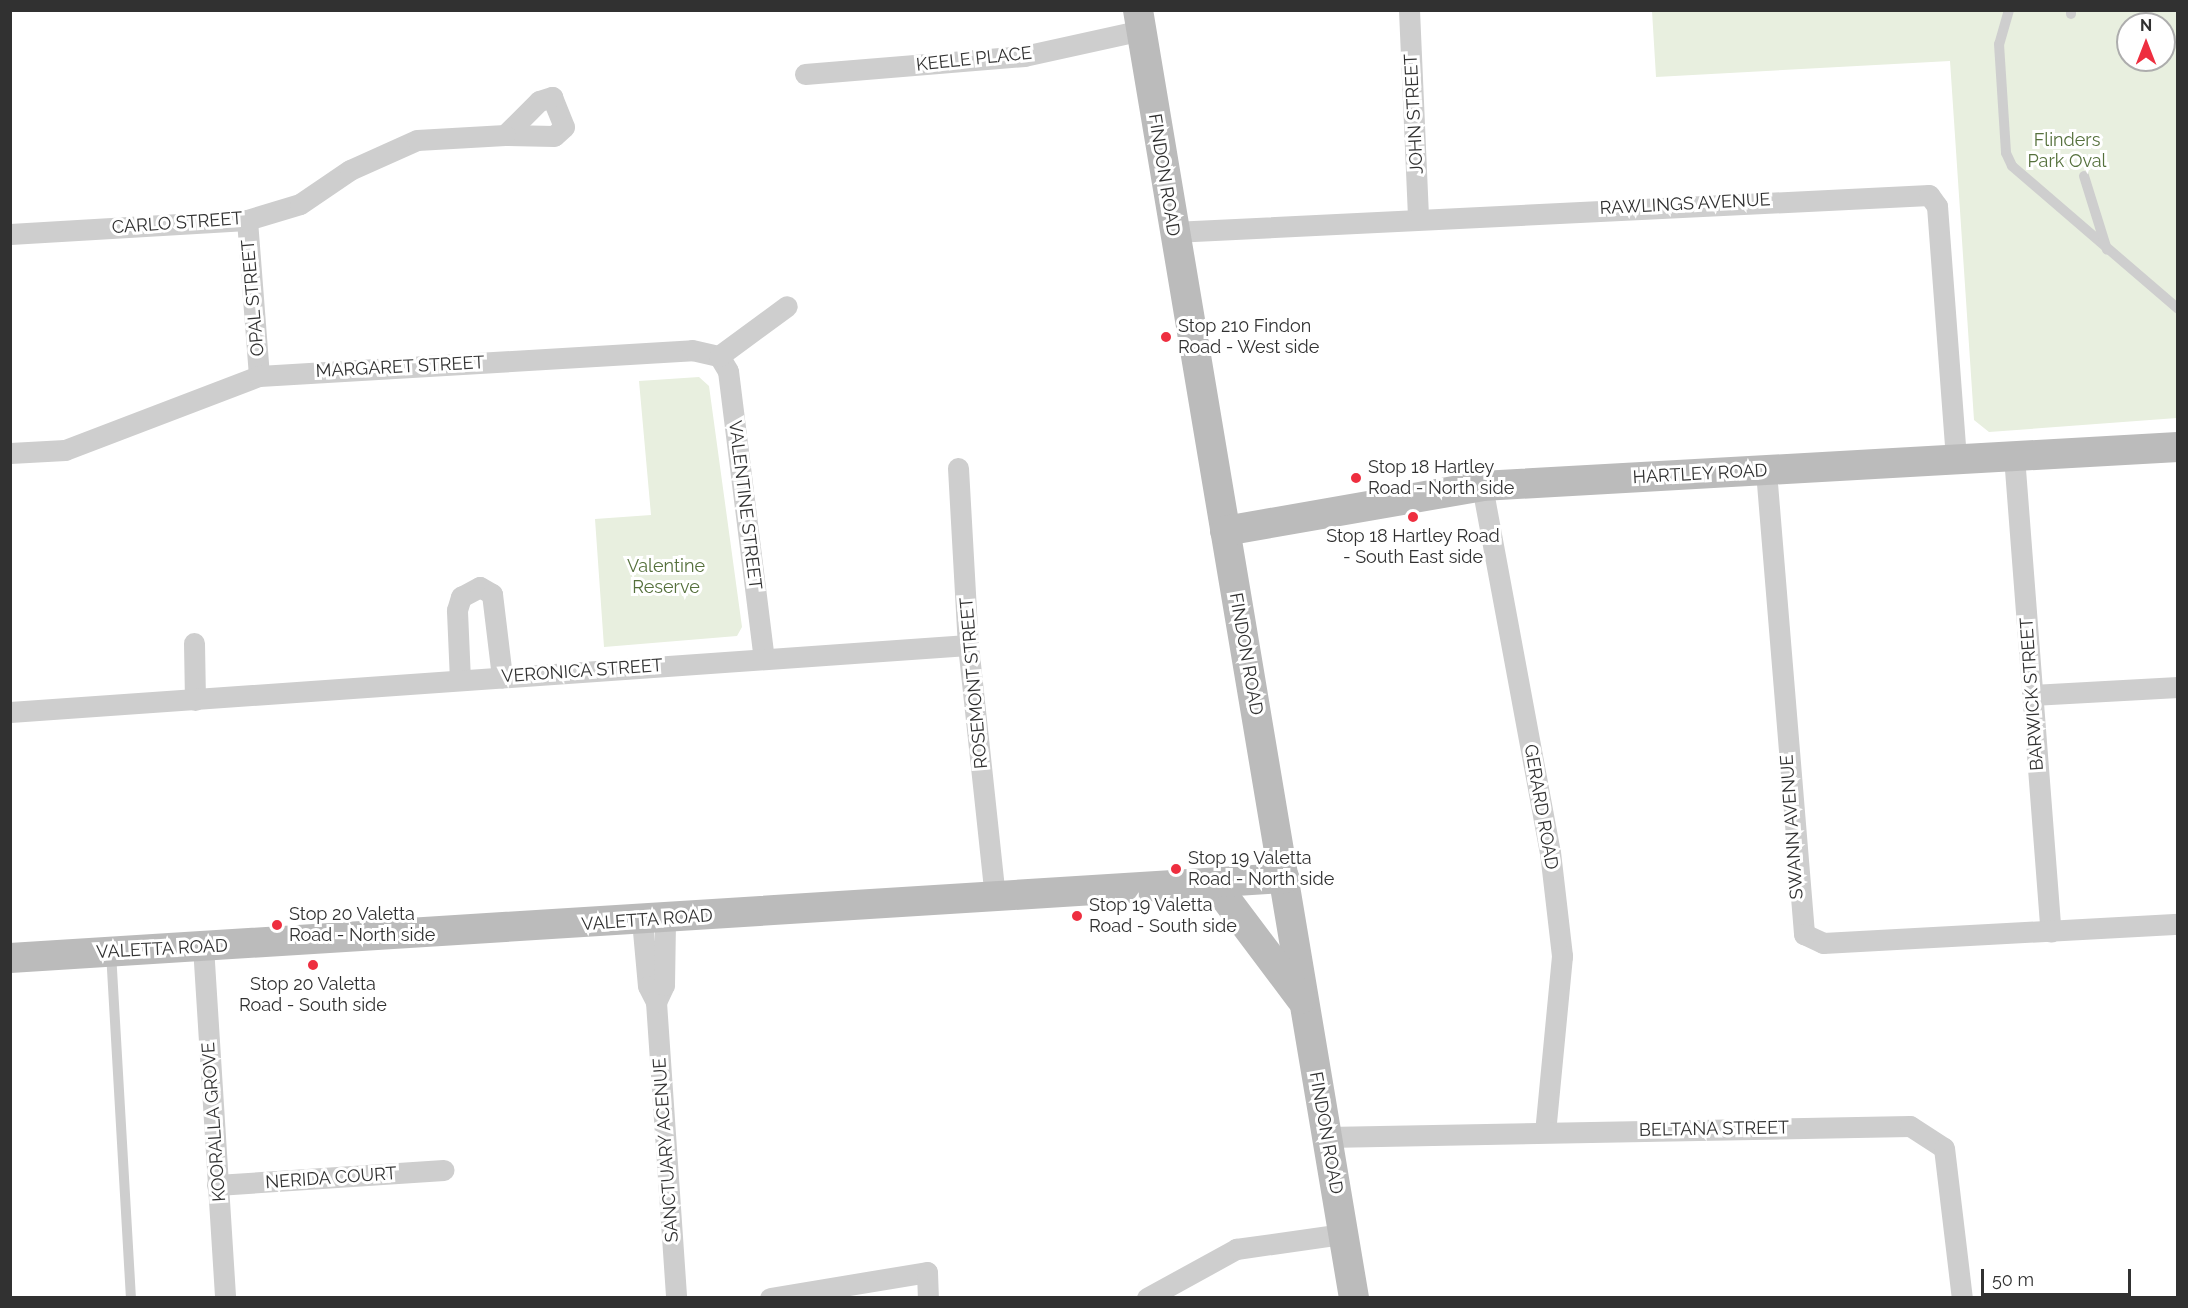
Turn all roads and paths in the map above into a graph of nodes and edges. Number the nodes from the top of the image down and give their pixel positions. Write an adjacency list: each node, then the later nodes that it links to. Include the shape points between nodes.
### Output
1 (1409, 10): 7 (street, JOHN STREET)
2 (2008, 10): 11 (lane, via 1999,44 2006,153 2022,178)
3 (1140, 20): 4 (street, KEELE PLACE, via 1023,56); 9 (street, FINDON ROAD)
4 (805, 74)
5 (505, 135): 8 (street, CARLO STREET, via 417,140 350,170 300,204)
6 (2084, 176): 11 (lane)
7 (1418, 218): 9 (street, RAWLINGS AVENUE); 19 (street, RAWLINGS AVENUE, via 1929,195 1937,206)
8 (247, 220): 10 (street, CARLO STREET); 15 (street, OPAL STREET)
9 (1173, 232): 23 (street, FINDON ROAD)
10 (10, 234)
11 (2108, 250): 13 (lane)
12 (787, 306): 14 (street)
13 (2178, 309)
14 (719, 356): 15 (street, MARGARET STREET, via 692,350); 26 (street, VALENTINE STREET, via 728,371)
15 (259, 376): 17 (street, MARGARET STREET, via 65,450)
16 (2178, 447): 18 (street, HARTLEY ROAD)
17 (10, 453)
18 (2014, 456): 19 (street, HARTLEY ROAD); 30 (street, BARWICK STREET)
19 (1956, 460): 21 (street, HARTLEY ROAD)
20 (958, 468): 25 (street, ROSEMONT STREET)
21 (1766, 471): 22 (street, HARTLEY ROAD); 38 (street, SWANN AVENUE, via 1804,934 1823,944)
22 (1482, 486): 23 (street, HARTLEY ROAD); 43 (street, GERARD ROAD, via 1550,852 1562,956)
23 (1225, 531): 33 (street, FINDON ROAD)
24 (194, 643): 31 (street)
25 (968, 645): 26 (street, VERONICA STREET); 35 (street, ROSEMONT STREET)
26 (764, 658): 27 (street, VERONICA STREET)
27 (501, 677): 28 (street, VERONICA STREET); 28 (street, via 492,594 480,587 461,597 457,610)
28 (460, 680): 31 (street, VERONICA STREET)
29 (2178, 687): 30 (street)
30 (2032, 695): 38 (street, BARWICK STREET)
31 (195, 700): 32 (street, VERONICA STREET)
32 (10, 712)
33 (1284, 878): 34 (street, VALETTA ROAD); 42 (street, FINDON ROAD)
34 (1214, 884): 35 (street, VALETTA ROAD); 42 (street)
35 (995, 897): 36 (street, VALETTA ROAD)
36 (654, 920): 39 (street, VALETTA ROAD); 50 (street, SANCTUARY ACENUE, via 664,985 656,1002)
37 (2178, 924): 38 (street)
38 (2051, 932)
39 (203, 946): 40 (street, VALETTA ROAD); 46 (street, KOORALLA GROVE)
40 (111, 952): 41 (street, VALETTA ROAD); 48 (lane)
41 (10, 958)
42 (1305, 1004): 44 (street, FINDON ROAD)
43 (1545, 1131): 44 (street, BELTANA STREET); 55 (street, BELTANA STREET, via 1910,1126 1944,1148)
44 (1326, 1137): 47 (street, FINDON ROAD)
45 (444, 1170): 46 (street, NERIDA COURT)
46 (218, 1185): 49 (street, KOORALLA GROVE)
47 (1343, 1234): 53 (street, via 1236,1249); 54 (street, FINDON ROAD)
48 (131, 1298)
49 (225, 1298)
50 (676, 1298)
51 (771, 1298): 52 (street, via 927,1272)
52 (928, 1298)
53 (1147, 1298)
54 (1354, 1298)
55 (1962, 1298)

